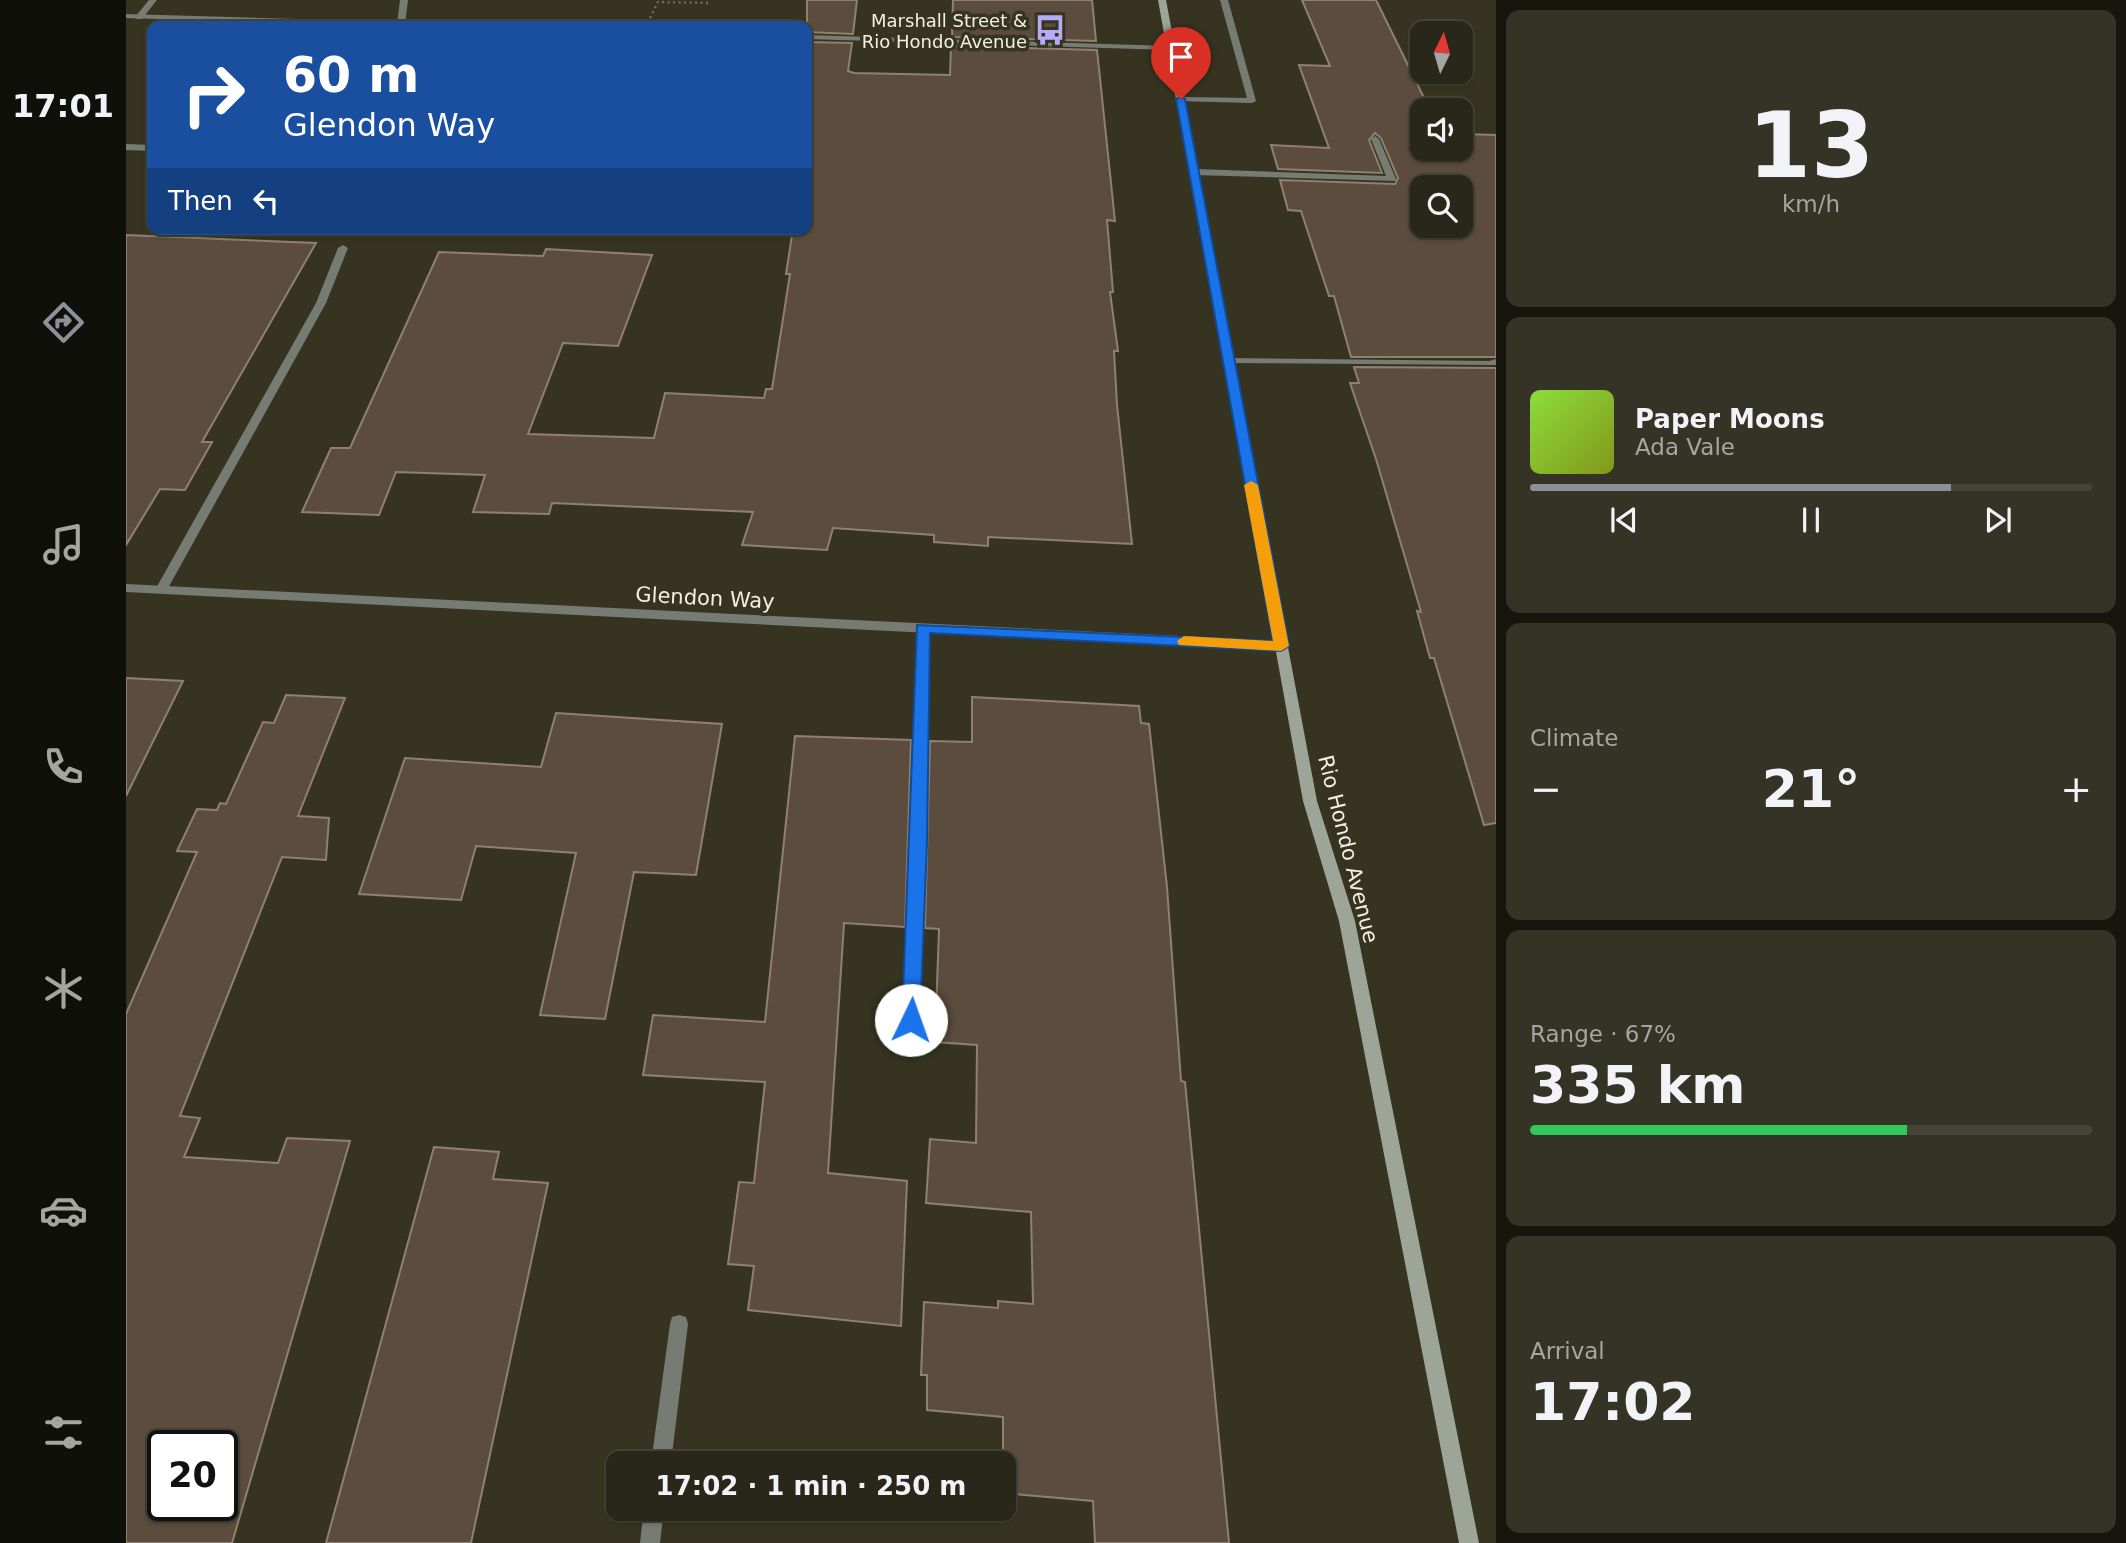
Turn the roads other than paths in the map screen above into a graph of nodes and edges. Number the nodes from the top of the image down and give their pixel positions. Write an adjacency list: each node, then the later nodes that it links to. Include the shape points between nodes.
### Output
1 (153, 0): 6 (street)
2 (404, 0): 8 (street)
3 (1162, 0): 10 (street, Rio Hondo Avenue)
4 (1224, 0): 11 (street, via 1252,101)
5 (126, 16): 6 (street)
6 (139, 16): 7 (street)
7 (303, 21)
8 (401, 21)
9 (812, 37): 10 (street)
10 (1170, 48): 11 (street, Rio Hondo Avenue)
11 (1181, 99): 15 (street, Rio Hondo Avenue)
12 (1375, 139): 15 (street, via 1392,179)
13 (126, 147): 14 (street)
14 (147, 148)
15 (1195, 172): 17 (street, Rio Hondo Avenue)
16 (344, 248): 20 (street, via 321,303)
17 (1227, 361): 18 (street); 22 (street, Rio Hondo Avenue)
18 (1496, 362)
19 (126, 588): 20 (street, Glendon Way)
20 (161, 590): 21 (street, Glendon Way)
21 (922, 628): 22 (street, Glendon Way); 23 (street)
22 (1281, 646): 28 (street, Rio Hondo Avenue, via 1310,801 1347,921)
23 (911, 1020)
24 (679, 1324): 25 (street)
25 (663, 1451)
26 (653, 1521): 27 (street)
27 (650, 1543)
28 (1469, 1543)

